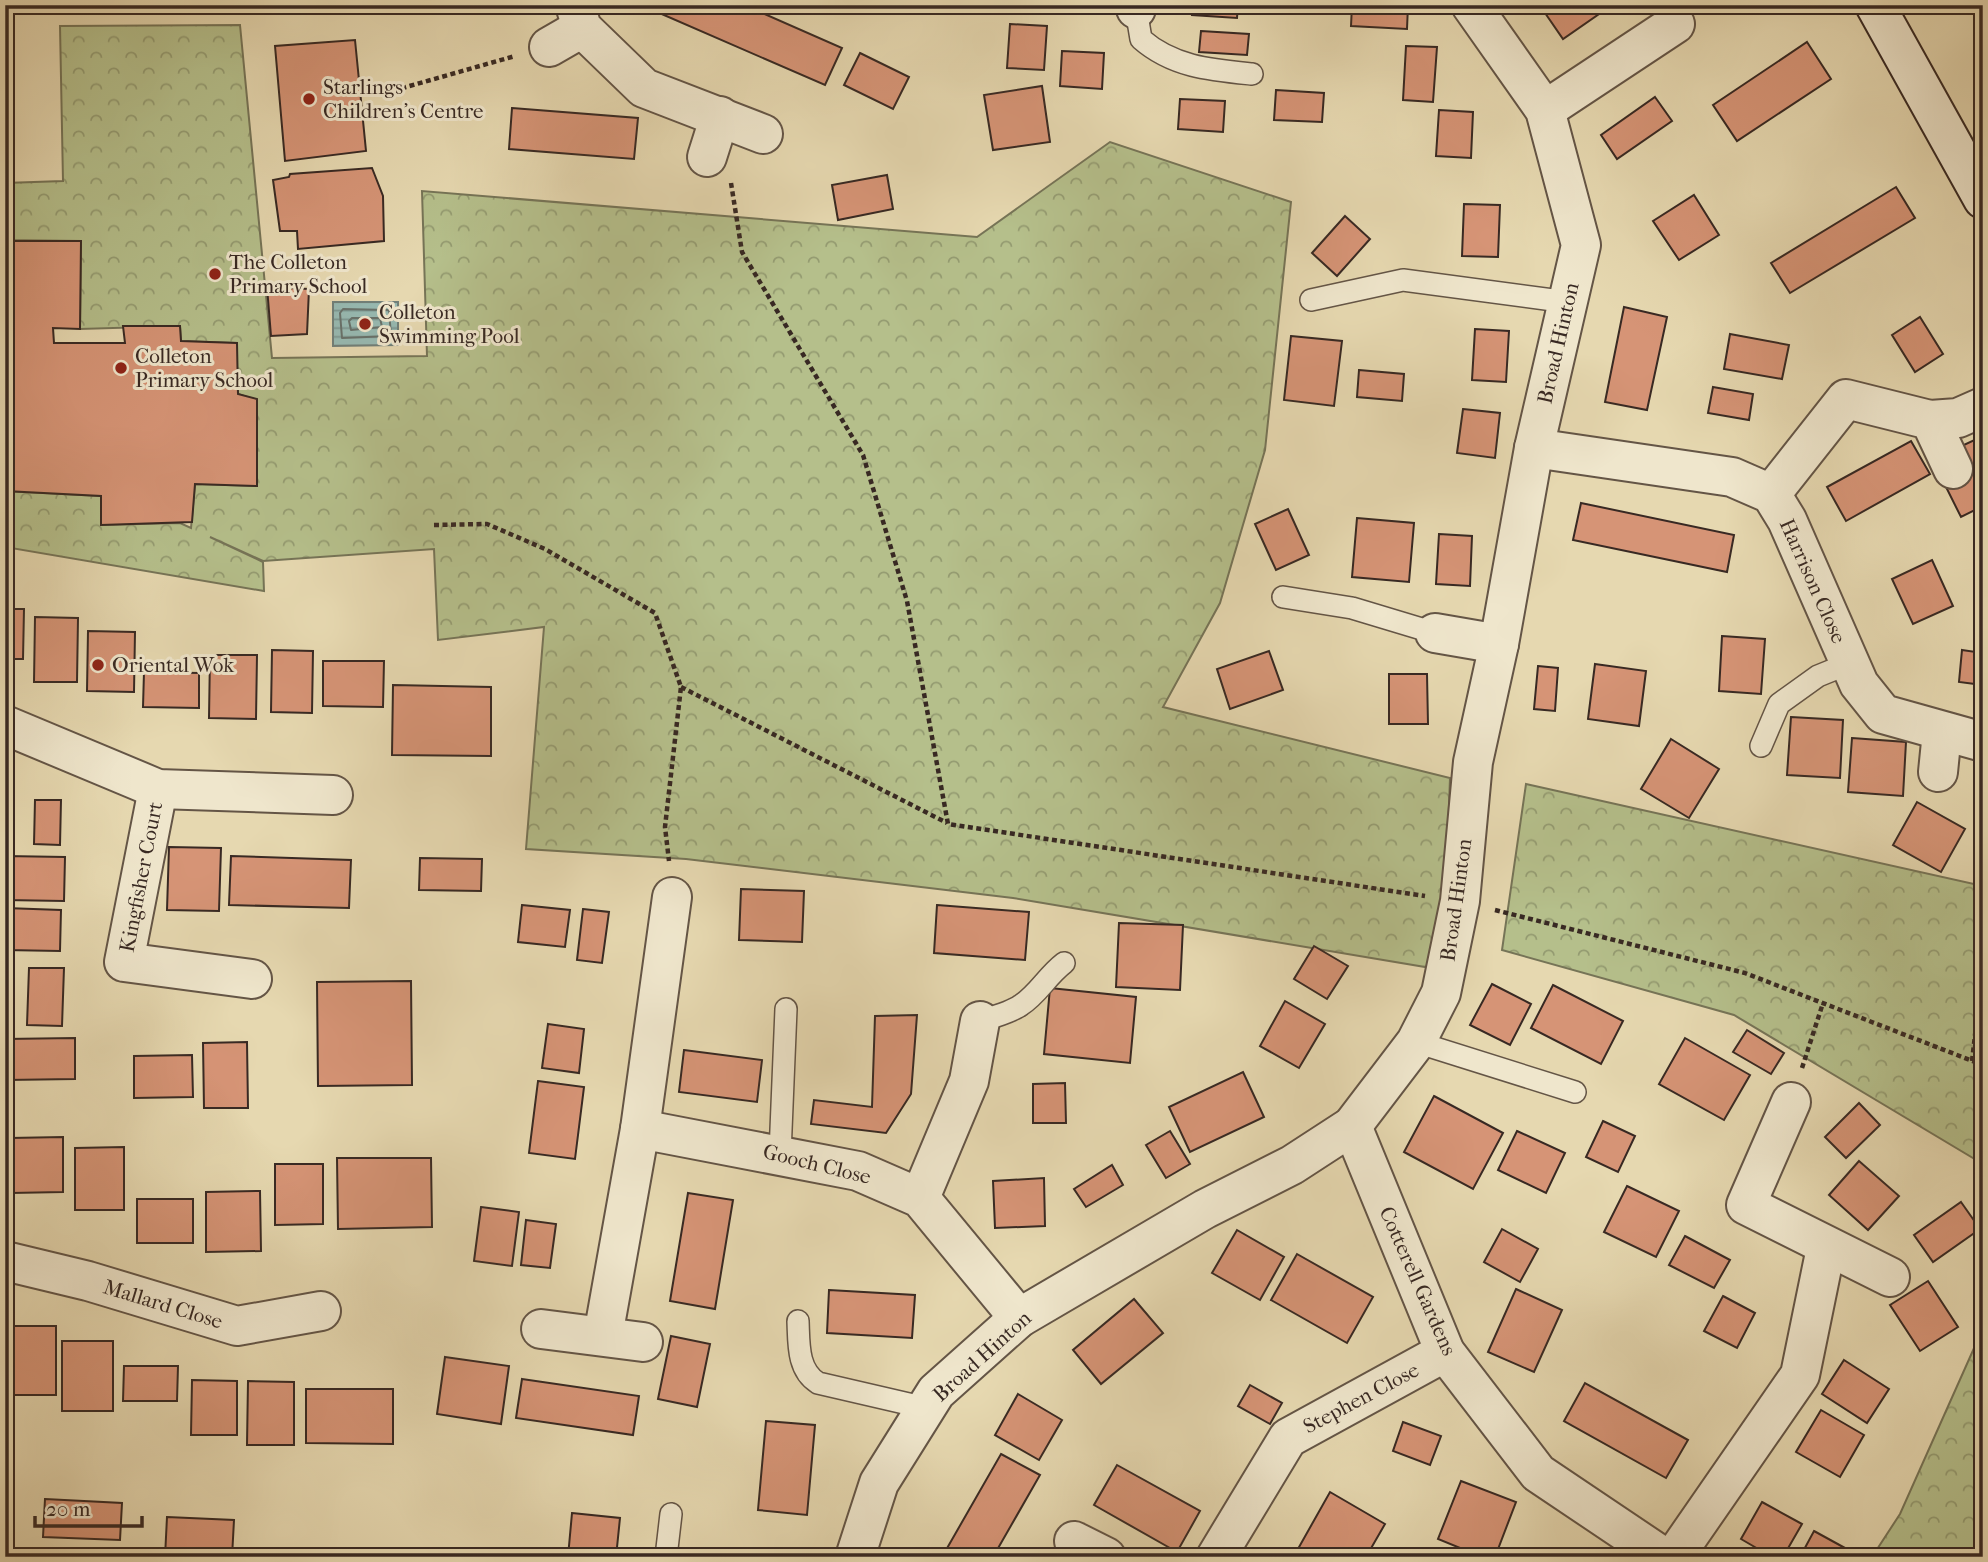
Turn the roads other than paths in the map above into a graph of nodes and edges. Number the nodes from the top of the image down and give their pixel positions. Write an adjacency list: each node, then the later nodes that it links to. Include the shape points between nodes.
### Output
1 (1471, 5): 8 (street, Broad Hinton)
2 (1875, 5): 12 (street)
3 (1137, 7): 7 (lane, via 1141,38 1169,60)
4 (579, 16): 6 (street); 9 (street, via 644,88)
5 (1675, 24): 8 (street)
6 (549, 47)
7 (1252, 74)
8 (1545, 110): 14 (street, Broad Hinton, via 1581,245)
9 (720, 116): 10 (street); 11 (street)
10 (763, 134)
11 (718, 164)
12 (1983, 200)
13 (1311, 300): 14 (lane, via 1403,280)
14 (1568, 302): 17 (street, Broad Hinton)
15 (1983, 407): 16 (street, via 1958,418)
16 (1930, 419): 18 (street); 19 (street, via 1846,399)
17 (1534, 448): 19 (street, Harrison Close, via 1732,478); 22 (street, Broad Hinton)
18 (1952, 469)
19 (1771, 494): 23 (street, Harrison Close)
20 (1283, 597): 21 (lane, via 1352,608)
21 (1435, 633): 22 (street)
22 (1499, 644): 36 (street, Broad Hinton, via 1473,761 1460,901 1441,993)
23 (1850, 663): 25 (street, Harrison Close, via 1859,684 1884,714); 27 (lane, via 1818,676 1779,704)
24 (5, 725): 29 (street)
25 (1942, 732): 26 (street, Harrison Close); 28 (street)
26 (1983, 742)
27 (1761, 746)
28 (1938, 772)
29 (158, 789): 30 (street); 33 (street, Kingfisher Court, via 124,962)
30 (333, 795)
31 (673, 897): 40 (street)
32 (1064, 963): 35 (lane, via 1019,1007)
33 (252, 979)
34 (786, 1009): 41 (lane)
35 (980, 1021): 42 (street, via 969,1081)
36 (1416, 1042): 37 (lane); 39 (street, Broad Hinton)
37 (1575, 1092)
38 (1791, 1101): 43 (street, via 1746,1205)
39 (1352, 1126): 47 (street, Broad Hinton, via 1292,1165 1205,1209); 52 (street, Cotterell Gardens)
40 (640, 1129): 41 (street, Gooch Close); 50 (street)
41 (780, 1154): 42 (street, Gooch Close, via 858,1171)
42 (920, 1198): 47 (street, Gooch Close)
43 (1826, 1248): 45 (street); 59 (street, via 1800,1375)
44 (5, 1261): 46 (street, Mallard Close, via 237,1326)
45 (1890, 1277)
46 (321, 1311)
47 (1019, 1318): 53 (street, Broad Hinton, via 936,1392)
48 (798, 1321): 53 (lane, via 800,1354 808,1377)
49 (541, 1329): 50 (street)
50 (603, 1336): 51 (street)
51 (643, 1342)
52 (1445, 1352): 57 (street, Stephen Close, via 1288,1438); 58 (street, Cotterell Gardens, via 1538,1473)
53 (926, 1408): 56 (street, Broad Hinton, via 879,1483)
54 (671, 1514): 55 (lane)
55 (666, 1557)
56 (855, 1557)
57 (1216, 1557)
58 (1663, 1557)
59 (1674, 1557)

